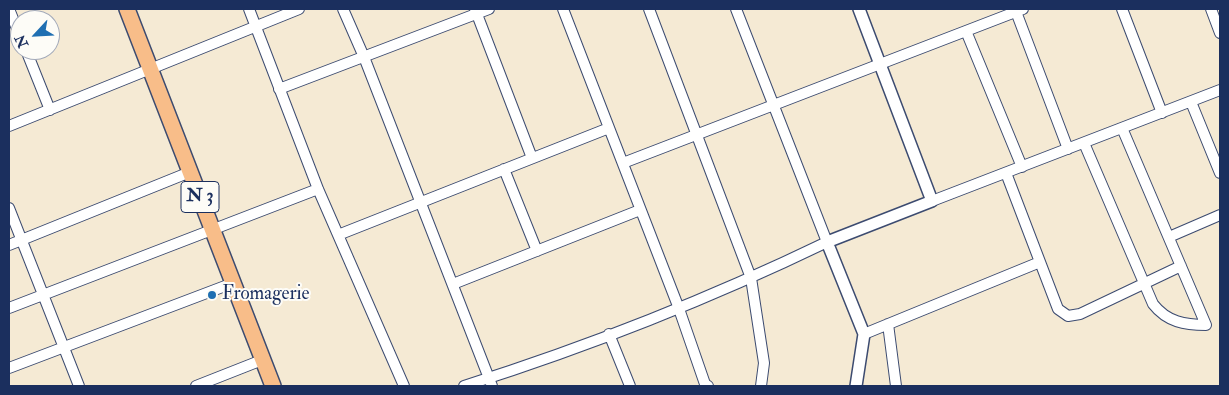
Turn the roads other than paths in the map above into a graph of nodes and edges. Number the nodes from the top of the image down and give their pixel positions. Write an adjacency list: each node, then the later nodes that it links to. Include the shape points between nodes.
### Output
1 (127, 9): 20 (main road, N 3)
2 (249, 9): 14 (street)
3 (299, 9): 14 (street)
4 (343, 9): 17 (street)
5 (489, 9): 13 (street)
6 (563, 9): 28 (street)
7 (649, 9): 30 (street)
8 (736, 9): 24 (street)
9 (859, 9): 19 (street)
10 (1122, 9): 26 (street)
11 (1211, 9): 16 (street)
12 (1018, 10): 15 (street); 32 (street)
13 (475, 11): 17 (street); 33 (street)
14 (256, 26): 20 (street); 21 (street)
15 (966, 31): 19 (street); 35 (street)
16 (1220, 33)
17 (364, 56): 21 (street); 42 (street)
18 (30, 60): 25 (street)
19 (880, 64): 24 (street); 41 (street)
20 (151, 70): 25 (street); 37 (main road, N 3)
21 (279, 89): 40 (street)
22 (1220, 90): 23 (street)
23 (1191, 102): 26 (street); 39 (street)
24 (774, 105): 30 (street); 50 (street)
25 (50, 110): 27 (street)
26 (1162, 113): 29 (street)
27 (9, 126)
28 (609, 128): 33 (street); 34 (street)
29 (1122, 128): 31 (street); 48 (street)
30 (697, 134): 34 (street); 55 (street)
31 (1084, 143): 32 (street); 58 (street)
32 (1068, 149): 35 (street)
33 (532, 158): 36 (street)
34 (622, 163): 44 (street)
35 (1022, 167): 38 (street)
36 (504, 169): 42 (street); 52 (street)
37 (190, 172): 46 (main road, N 3); 49 (street)
38 (1006, 173): 41 (street); 53 (street)
39 (1220, 173)
40 (318, 189): 46 (street); 47 (street)
41 (932, 201): 50 (street)
42 (421, 202): 47 (street); 57 (street)
43 (9, 208): 49 (street)
44 (640, 210): 52 (street); 60 (street)
45 (1220, 214): 48 (street)
46 (212, 230): 56 (main road, N 3); 59 (street)
47 (338, 235): 72 (street)
48 (1169, 237): 54 (street)
49 (21, 240): 51 (street); 59 (street)
50 (827, 242): 55 (street); 64 (street)
51 (9, 245)
52 (537, 251): 57 (street)
53 (1040, 262): 58 (street, via 1058,309 1068,316 1080,314); 62 (street)
54 (1181, 266): 58 (street); 58 (street, via 1206,325 1188,325 1160,314)
55 (751, 278): 60 (street); 76 (street, via 764,363)
56 (233, 283): 65 (street); 66 (main road, N 3)
57 (453, 284): 68 (street)
58 (1144, 285)
59 (43, 295): 61 (street); 65 (street)
60 (678, 306): 63 (street); 75 (street)
61 (9, 308)
62 (888, 324): 64 (street); 78 (street)
63 (609, 334): 68 (street); 74 (street)
64 (864, 334): 77 (street)
65 (63, 348): 67 (street); 69 (street)
66 (262, 360): 70 (street); 71 (main road, N 3)
67 (9, 368)
68 (490, 382): 73 (street)
69 (78, 386)
70 (196, 386)
71 (273, 386)
72 (404, 386)
73 (464, 386)
74 (630, 386)
75 (708, 386)
76 (761, 386)
77 (856, 386)
78 (896, 386)

